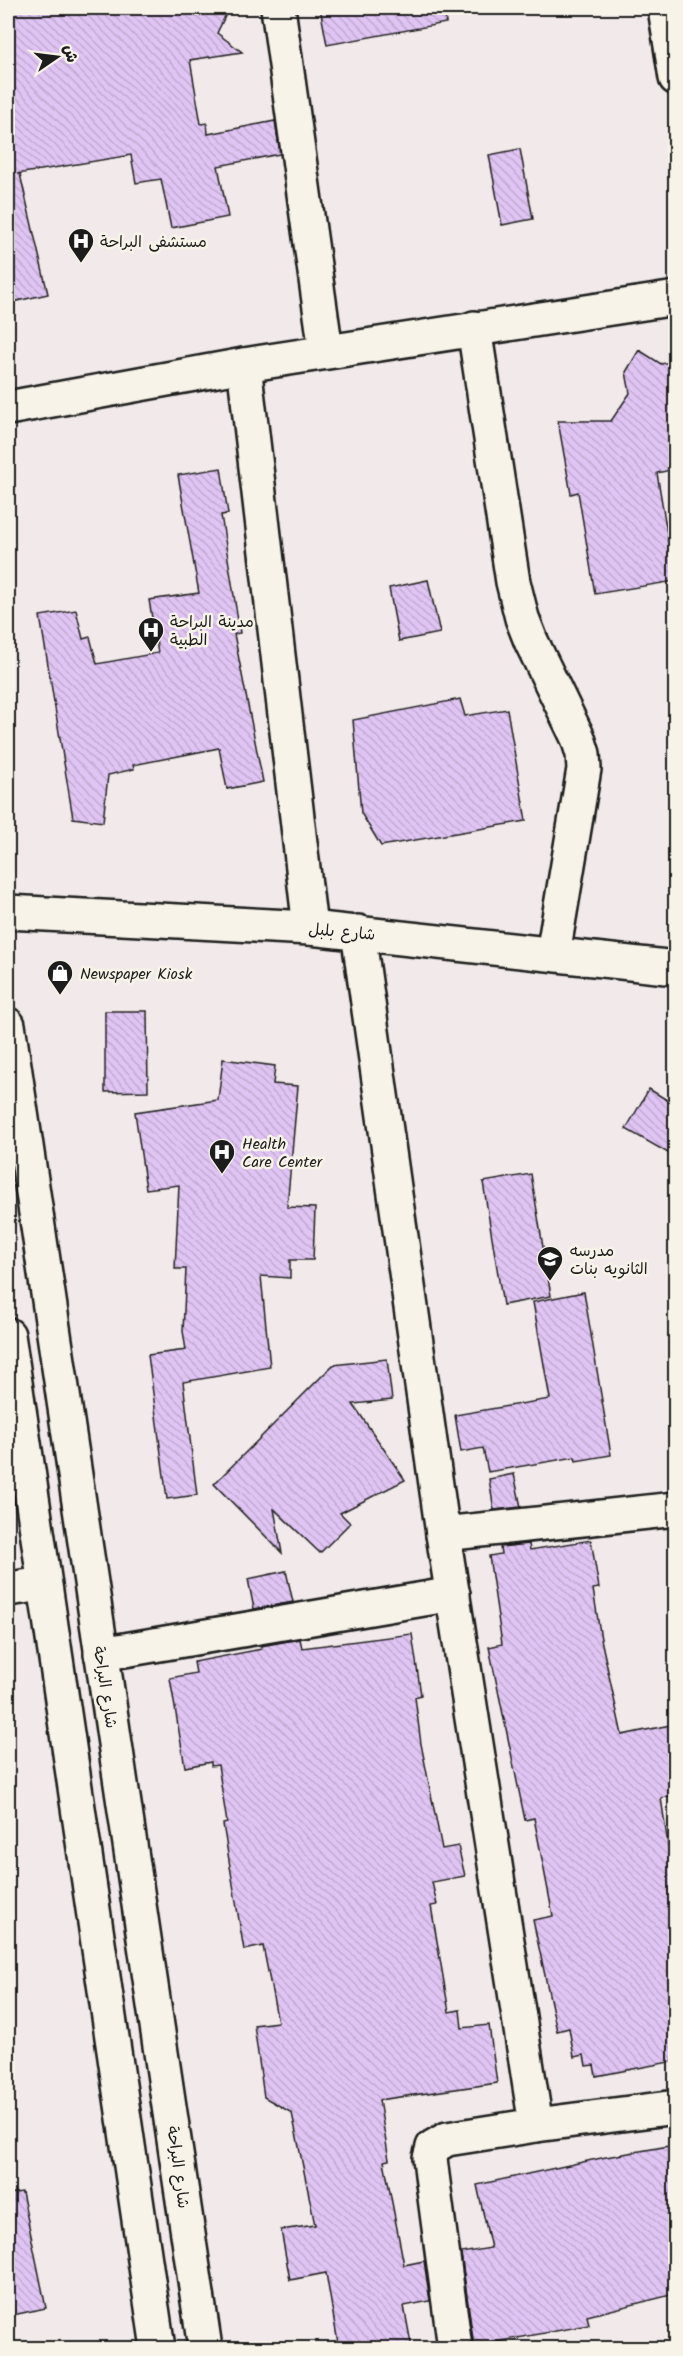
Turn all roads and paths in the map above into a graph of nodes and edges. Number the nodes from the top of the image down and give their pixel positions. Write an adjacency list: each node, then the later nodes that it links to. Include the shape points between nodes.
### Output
1 (279, 8): 6 (street)
2 (665, 8): 3 (street)
3 (675, 78)
4 (675, 298): 5 (street)
5 (474, 328): 6 (street); 12 (street, via 513,582 522,618 583,754 584,769)
6 (326, 351): 7 (street)
7 (244, 365): 8 (street); 10 (street)
8 (8, 408)
9 (8, 912): 10 (street, شارع بلبل)
10 (310, 928): 11 (street, شارع بلبل)
11 (358, 932): 12 (street, شارع بلبل); 17 (street)
12 (553, 954): 13 (street, شارع بلبل)
13 (675, 968)
14 (8, 1025): 21 (street, شارع البراحة)
15 (8, 1335): 18 (street)
16 (675, 1509): 17 (street)
17 (443, 1534): 20 (street)
18 (45, 1584): 19 (street); 24 (street)
19 (8, 1589)
20 (453, 1594): 21 (street); 23 (street)
21 (101, 1654): 25 (street, شارع البراحة)
22 (675, 2107): 23 (street)
23 (536, 2125): 26 (street, via 447,2139 433,2147 430,2158)
24 (159, 2349)
25 (205, 2349)
26 (455, 2349)

